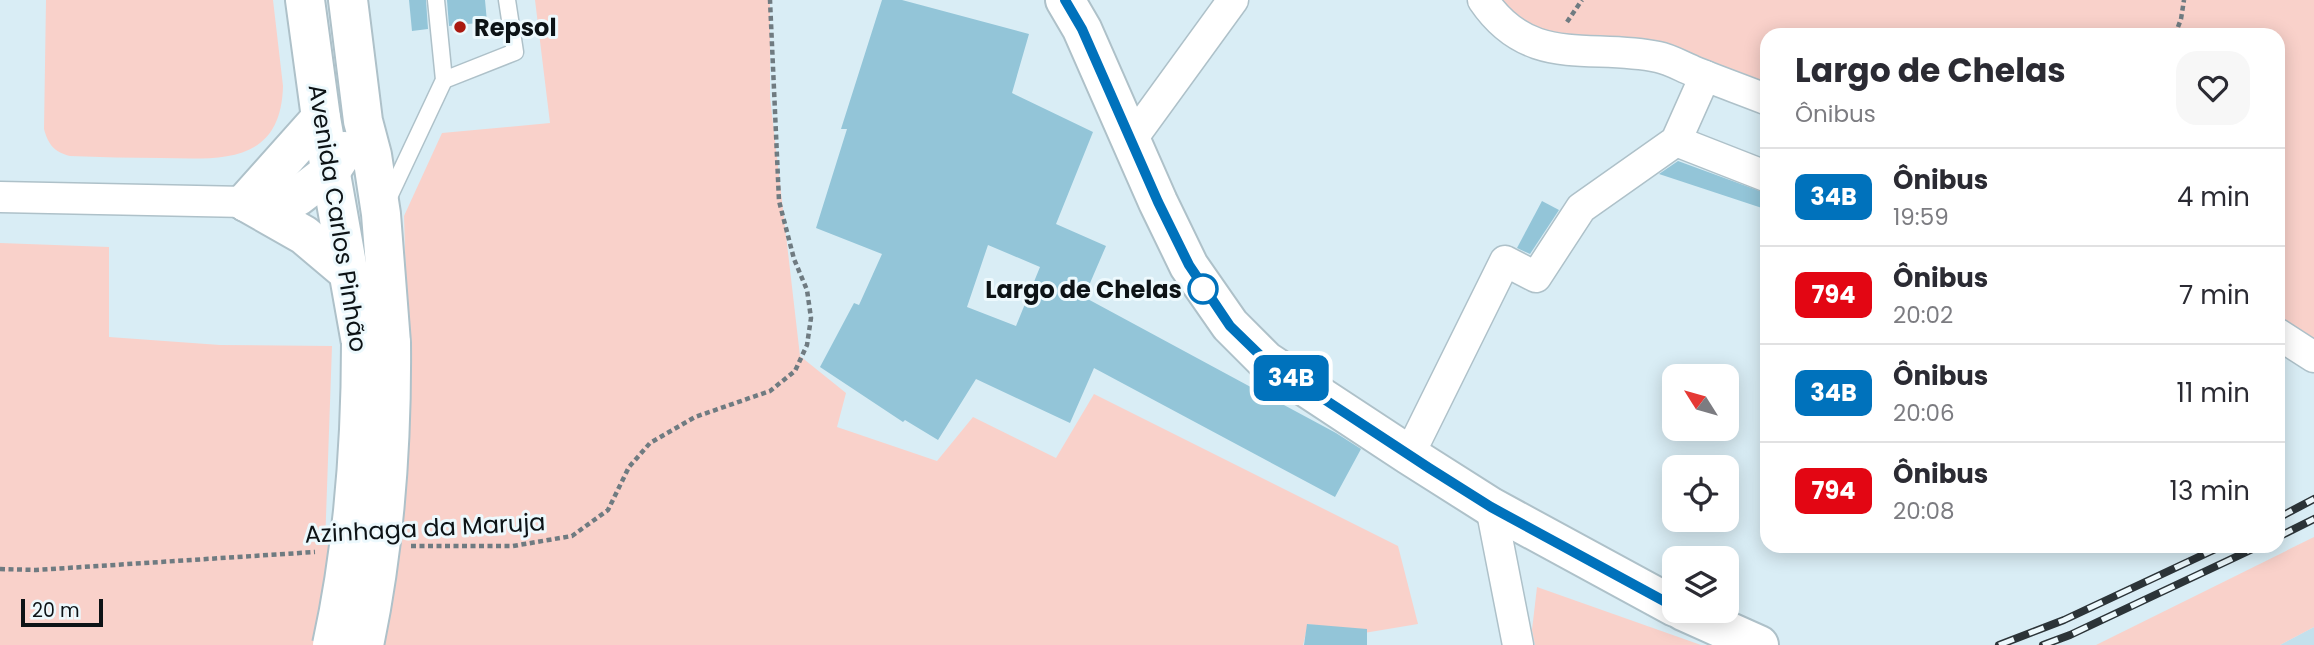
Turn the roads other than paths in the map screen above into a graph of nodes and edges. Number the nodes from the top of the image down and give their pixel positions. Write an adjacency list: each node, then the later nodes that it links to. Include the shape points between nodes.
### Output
1 (305, 0): 11 (main road, Avenida Carlos Pinhão)
2 (348, 0): 12 (main road, Avenida Carlos Pinhão)
3 (436, 0): 9 (lane)
4 (508, 0): 9 (lane, via 515,52)
5 (1065, 0): 13 (main road)
6 (1233, 0): 13 (street)
7 (1483, 0): 8 (street, via 1510,31 1526,40 1560,49 1659,57)
8 (1705, 76): 10 (street); 14 (street)
9 (444, 80): 19 (lane)
10 (1760, 97)
11 (321, 118): 15 (main road, Avenida Carlos Pinhão); 18 (main road)
12 (363, 121): 15 (main road); 19 (main road, Avenida Carlos Pinhão)
13 (1132, 139): 24 (main road, via 1189,265 1230,326 1266,361)
14 (1676, 141): 16 (street); 24 (street, via 1581,208 1536,277 1505,261)
15 (331, 171): 18 (main road, via 297,197); 20 (main road, Avenida Carlos Pinhão)
16 (1760, 174)
17 (0, 197): 18 (street)
18 (246, 202): 20 (main road, via 304,235)
19 (381, 214): 22 (main road, Avenida Carlos Pinhão)
20 (349, 273): 22 (main road, Avenida Carlos Pinhão)
21 (2285, 338): 23 (street)
22 (376, 343): 28 (main road, Avenida Carlos Pinhão, bridge, via 361,411 350,544); 29 (main road, Avenida Carlos Pinhão, bridge, via 391,412 381,548)
23 (2314, 357)
24 (1409, 455): 25 (main road)
25 (1491, 507): 26 (main road); 30 (street)
26 (1662, 600)
27 (1710, 623): 31 (main road)
28 (332, 645)
29 (364, 645)
30 (1518, 645)
31 (1759, 645)

